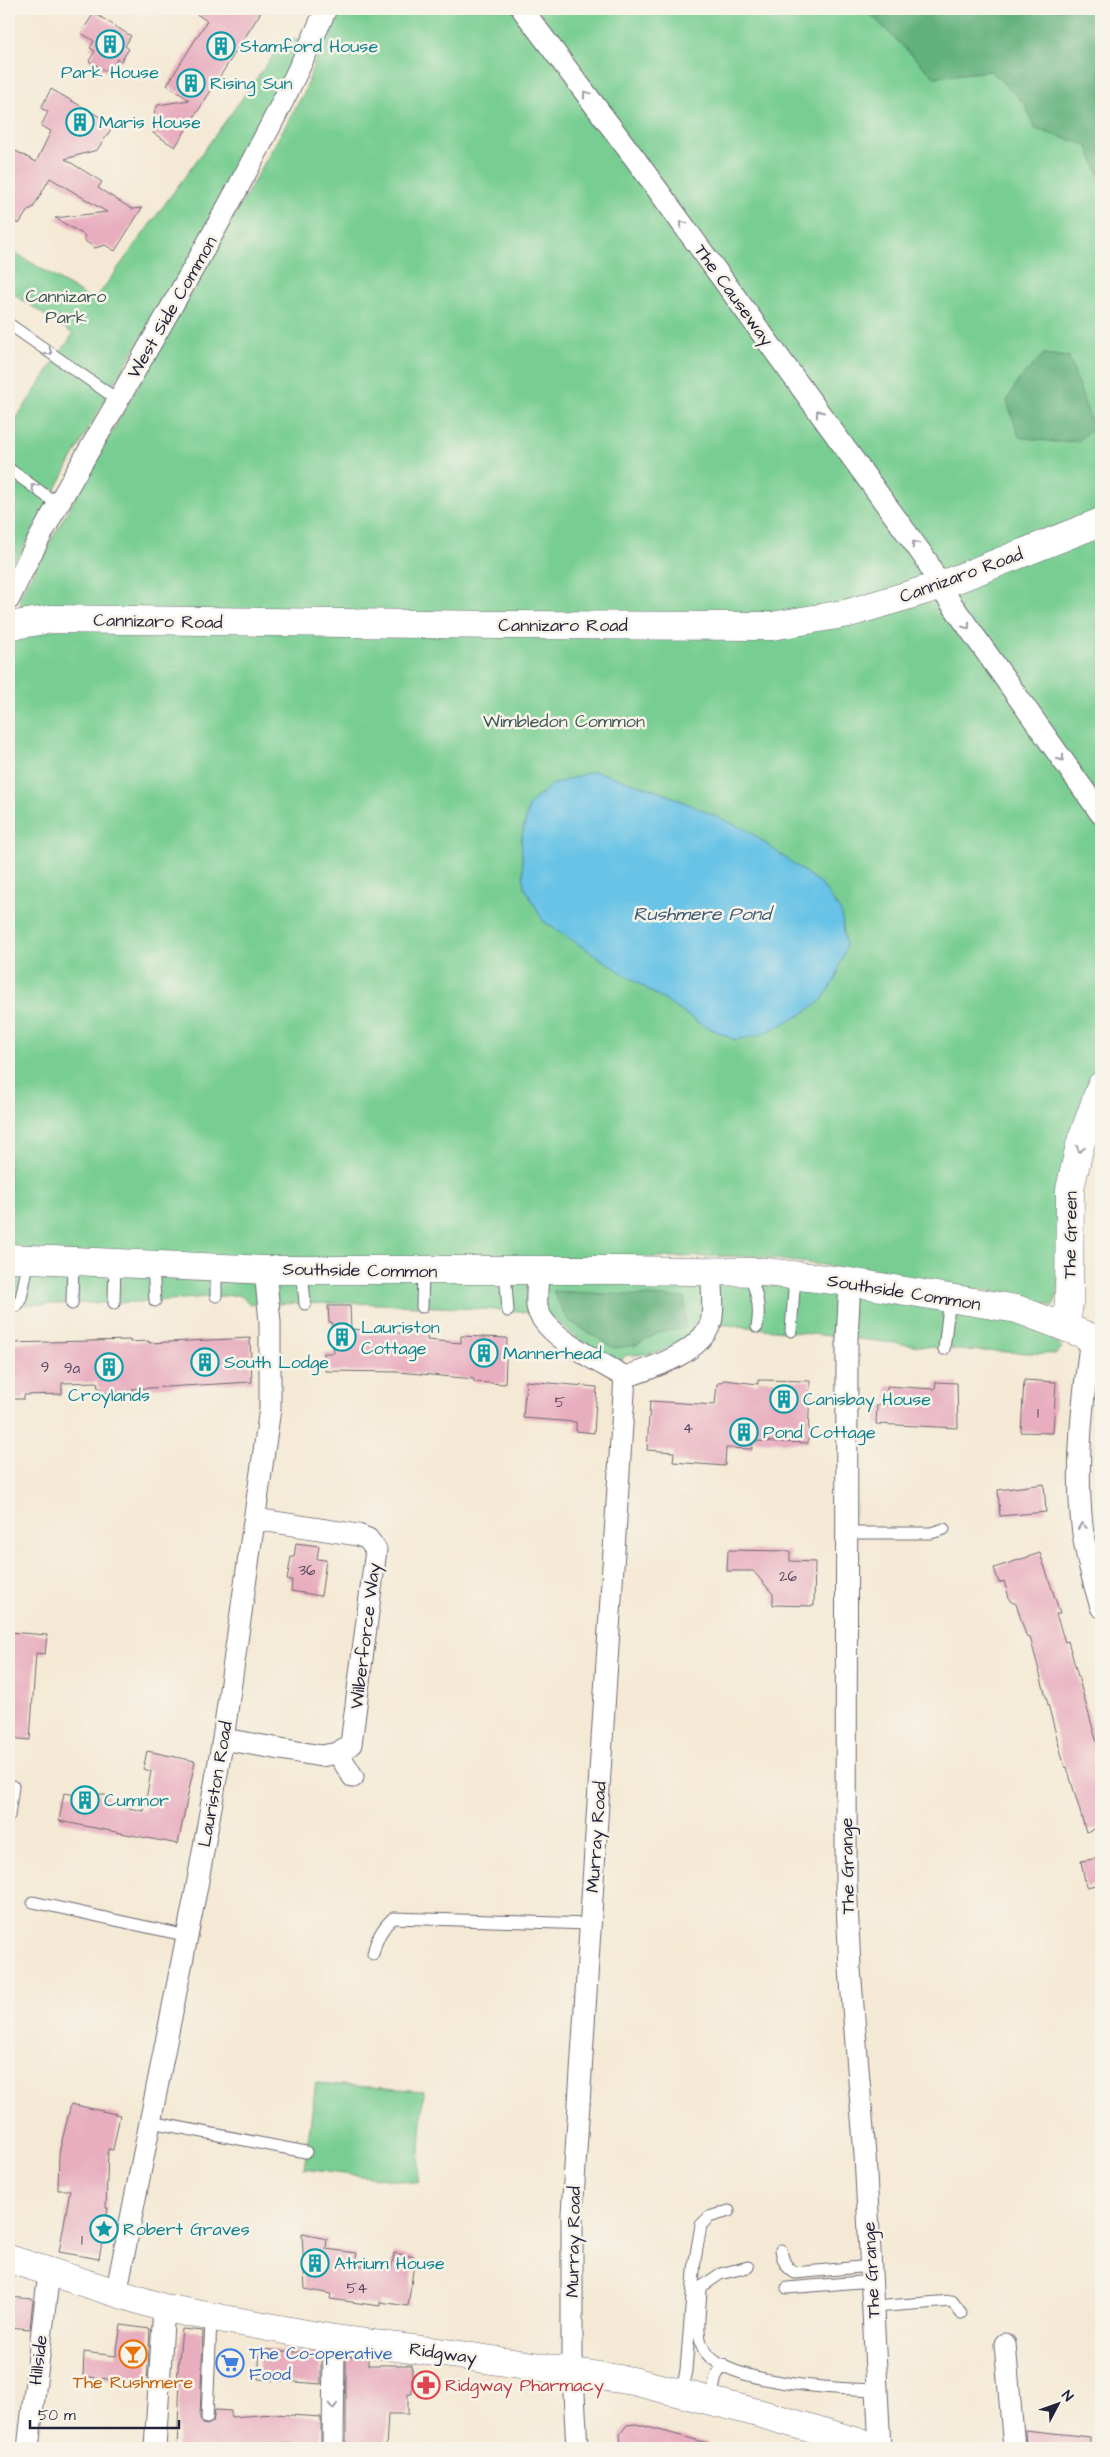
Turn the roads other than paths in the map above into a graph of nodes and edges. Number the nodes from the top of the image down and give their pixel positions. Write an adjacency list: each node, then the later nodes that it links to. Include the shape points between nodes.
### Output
1 (326, 9): 4 (street, West Side Common, via 282,105 212,238)
2 (522, 9): 8 (street, The Causeway, one-way to 2, via 914,543 636,160)
3 (9, 324): 4 (lane, one-way to 4)
4 (118, 400): 6 (street, West Side Common)
5 (9, 469): 6 (lane, one-way to 5)
6 (60, 503): 9 (street, West Side Common)
7 (1101, 522): 8 (street, Cannizaro Road)
8 (939, 586): 10 (street, Cannizaro Road, via 849,613 772,626 51,619); 11 (street, The Causeway, one-way to 11)
9 (9, 599)
10 (9, 626)
11 (1101, 814)
12 (1101, 1086): 38 (street, The Green, one-way to 38, via 1080,1145 1070,1189 1069,1303)
13 (19, 1259): 14 (street, Southside Common); 30 (lane)
14 (73, 1261): 15 (street, Southside Common); 32 (lane)
15 (115, 1263): 16 (street, Southside Common); 31 (lane)
16 (153, 1265): 17 (street, Southside Common); 29 (lane)
17 (216, 1268): 19 (street, Southside Common); 27 (lane)
18 (302, 1269): 19 (street, Southside Common); 20 (street, Southside Common); 33 (lane)
19 (265, 1270): 41 (street, Lauriston Road, via 270,1322 270,1409)
20 (424, 1271): 21 (street, Southside Common); 34 (lane)
21 (505, 1271): 22 (street, Southside Common); 35 (lane)
22 (538, 1271): 23 (street, Southside Common); 40 (street, via 537,1307 548,1326 569,1343)
23 (712, 1272): 24 (street, Southside Common); 40 (street, via 712,1320 707,1330 696,1342 663,1365)
24 (749, 1272): 25 (street, Southside Common); 36 (lane, via 760,1308)
25 (794, 1276): 26 (street, Southside Common); 37 (lane)
26 (850, 1282): 28 (street, Southside Common); 43 (street, The Grange)
27 (216, 1296)
28 (950, 1298): 38 (street, Southside Common, via 1017,1309); 39 (lane)
29 (155, 1301)
30 (22, 1303)
31 (114, 1303)
32 (72, 1304)
33 (305, 1304)
34 (422, 1306)
35 (508, 1311)
36 (757, 1328)
37 (791, 1331)
38 (1086, 1335): 44 (street, one-way to 38, via 1082,1526 1079,1475)
39 (944, 1349)
40 (625, 1377): 51 (street, Murray Road)
41 (255, 1519): 45 (street, Lauriston Road); 46 (street, Wilberforce Way, via 358,1535 368,1539 376,1550 351,1744)
42 (944, 1528): 43 (lane, via 931,1533)
43 (847, 1532): 61 (street, The Grange, via 846,1881)
44 (1101, 1607)
45 (224, 1739): 46 (street, via 321,1756); 52 (street, Lauriston Road)
46 (338, 1753): 47 (street)
47 (353, 1777)
48 (9, 1786): 49 (lane, via 12,1786)
49 (9, 1816)
50 (33, 1902): 52 (lane)
51 (590, 1924): 53 (lane, via 393,1918 376,1940); 71 (street, Murray Road, via 572,2214)
52 (188, 1936): 54 (street, Lauriston Road)
53 (373, 1954)
54 (151, 2122): 55 (lane); 63 (street, Lauriston Road)
55 (306, 2152)
56 (729, 2211): 73 (lane, via 708,2216 701,2225)
57 (781, 2250): 61 (lane, via 784,2262 795,2273)
58 (9, 2260): 60 (street, Ridgway)
59 (748, 2267): 70 (lane, via 720,2274 701,2287 700,2337 703,2349)
60 (49, 2272): 63 (street, Ridgway); 76 (street, Hillside)
61 (872, 2273): 62 (lane); 64 (street, The Grange)
62 (787, 2288)
63 (116, 2294): 65 (street, Ridgway)
64 (874, 2307): 66 (lane, via 952,2301); 72 (street, The Grange)
65 (164, 2308): 67 (street, Ridgway); 77 (street)
66 (961, 2313)
67 (212, 2318): 68 (street, Ridgway); 75 (lane)
68 (334, 2339): 71 (street, Ridgway); 78 (street, one-way to 78)
69 (1004, 2344): 81 (street)
70 (723, 2365): 72 (lane, via 795,2386); 74 (lane, via 716,2376)
71 (573, 2372): 73 (street, Ridgway, via 633,2381); 79 (street, Murray Road)
72 (878, 2390): 80 (street, The Grange)
73 (682, 2393): 74 (street, Ridgway)
74 (711, 2400): 80 (street, Ridgway)
75 (207, 2418)
76 (28, 2448)
77 (154, 2448)
78 (333, 2448)
79 (577, 2448)
80 (879, 2448)
81 (1014, 2448)

